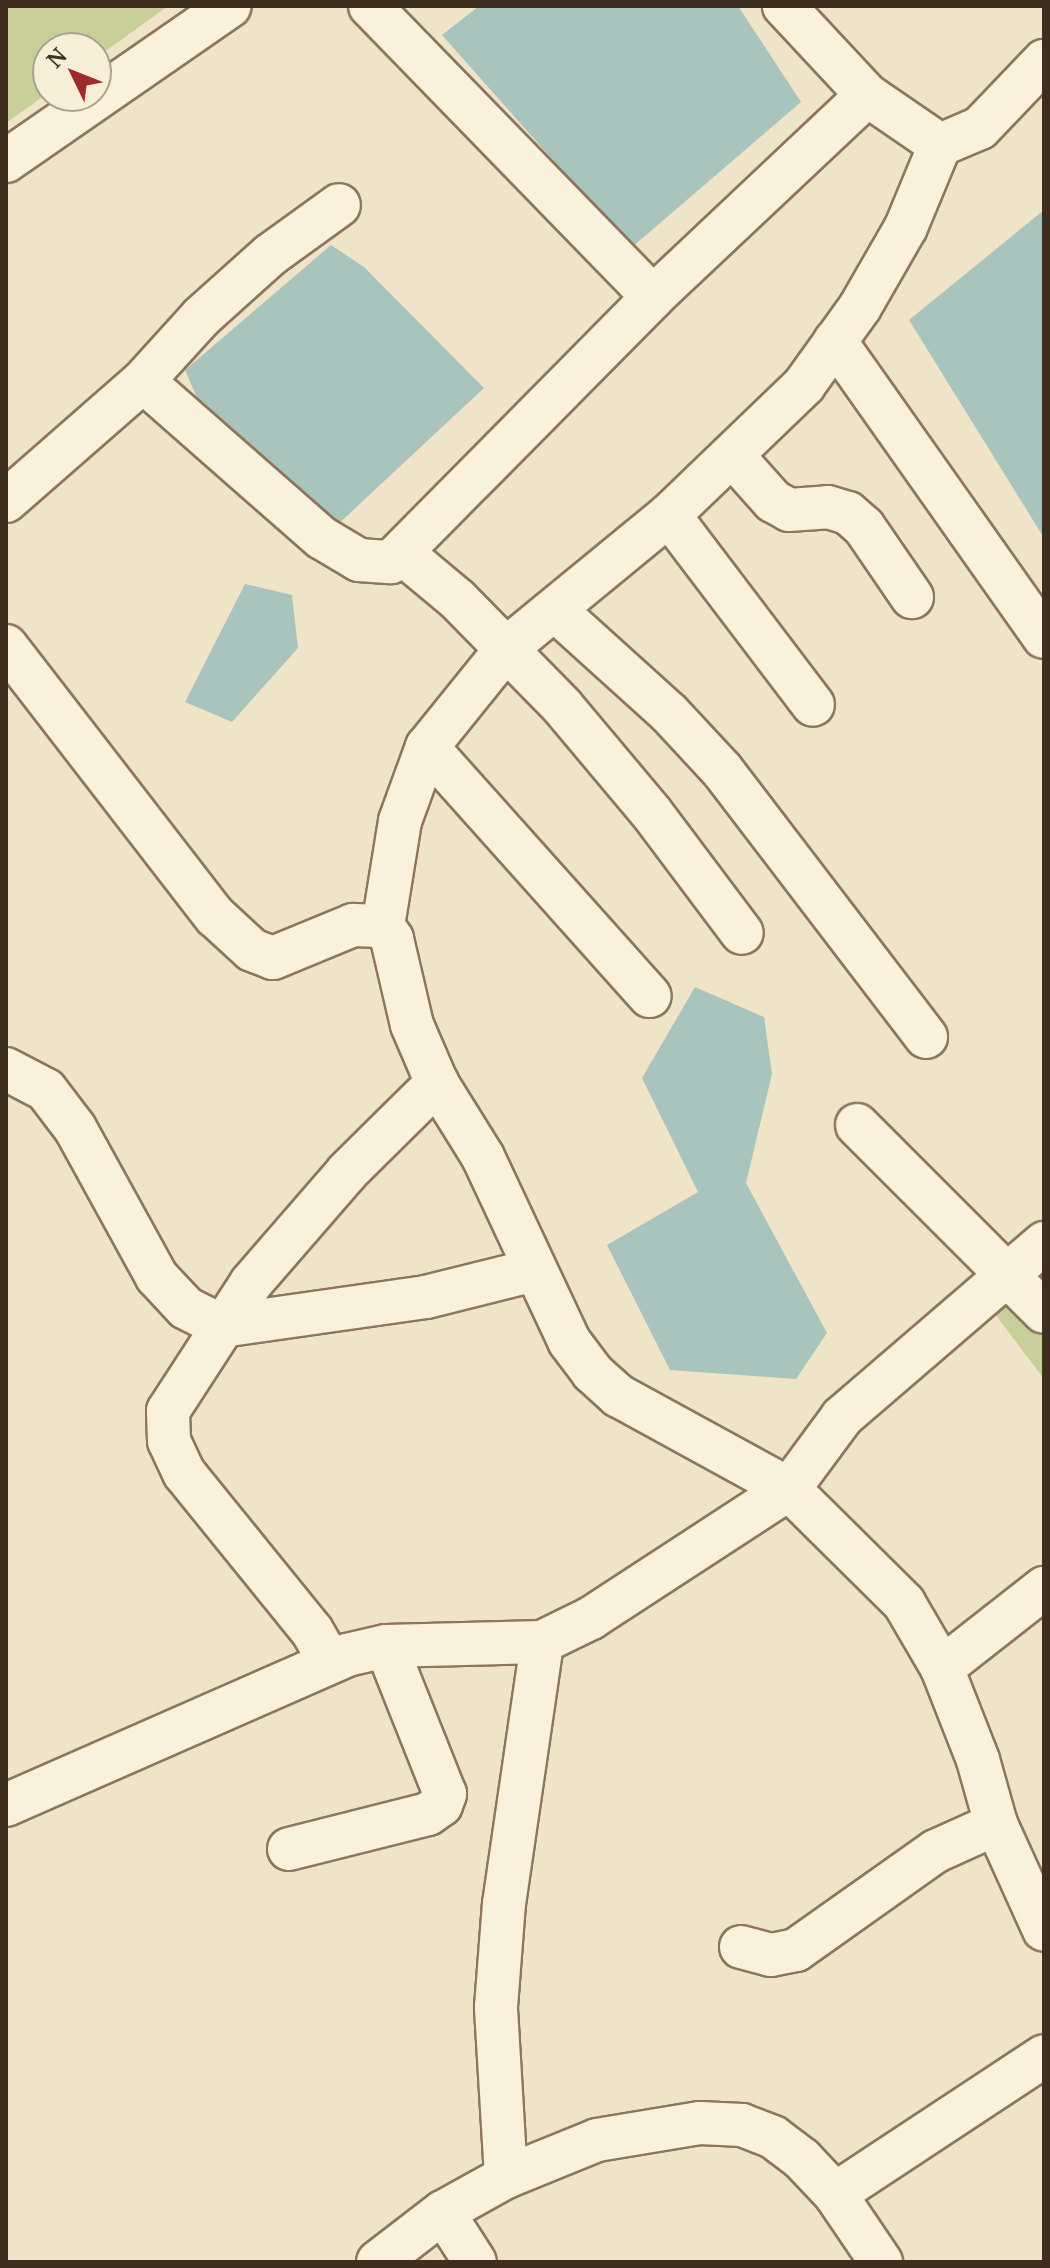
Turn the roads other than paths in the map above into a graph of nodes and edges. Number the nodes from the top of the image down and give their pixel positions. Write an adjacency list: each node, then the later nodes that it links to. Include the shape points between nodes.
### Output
1 (230, 6): 7 (street)
2 (370, 6): 9 (street)
3 (784, 6): 5 (street)
4 (1044, 61): 6 (street, via 980,128)
5 (867, 95): 6 (street); 9 (street)
6 (940, 145): 10 (street, via 906,227)
7 (6, 161)
8 (339, 205): 11 (street, via 236,286)
9 (653, 297): 15 (street)
10 (835, 341): 12 (street, via 804,385); 18 (street)
11 (143, 381): 13 (street); 15 (street, via 322,538 376,563)
12 (732, 455): 14 (street); 16 (street, via 773,501 789,510 828,507 848,513 864,527)
13 (6, 501)
14 (669, 515): 17 (street); 21 (street)
15 (403, 554): 20 (street)
16 (912, 597)
17 (555, 610): 20 (street); 26 (street, via 669,713 722,770)
18 (1044, 637)
19 (6, 646): 23 (street, via 215,916 252,950 273,958 353,925)
20 (507, 648): 22 (street, via 469,687); 24 (street, via 651,812)
21 (813, 705)
22 (427, 747): 23 (street, via 400,821); 25 (street)
23 (383, 926): 28 (street, via 392,939 412,1025)
24 (742, 933)
25 (650, 996)
26 (926, 1037)
27 (6, 1069): 34 (street, via 46,1090 75,1128 157,1277 186,1308)
28 (437, 1083): 31 (street, via 483,1157); 34 (street, via 295,1231)
29 (857, 1125): 32 (street)
30 (1044, 1243): 32 (street)
31 (534, 1270): 34 (street, via 426,1297); 35 (street, via 569,1341 619,1396)
32 (1007, 1271): 33 (street); 35 (street, via 842,1417)
33 (1044, 1312)
34 (222, 1326): 39 (street, via 168,1411 169,1441 184,1473 229,1535 298,1614)
35 (789, 1489): 37 (street, via 591,1618); 40 (street, via 904,1603)
36 (1037, 1608): 40 (street)
37 (542, 1642): 38 (street); 47 (street, via 504,1904 496,2007)
38 (386, 1646): 39 (street); 43 (street, via 445,1794 441,1805 428,1814)
39 (330, 1662): 41 (street)
40 (942, 1668): 42 (street)
41 (6, 1805)
42 (996, 1824): 44 (street); 45 (street, via 936,1851 796,1950 771,1955)
43 (289, 1849)
44 (1044, 1930)
45 (741, 1947)
46 (1044, 2056): 48 (street)
47 (506, 2177): 48 (street, via 597,2140 700,2123 742,2125 773,2137); 49 (street)
48 (835, 2194): 52 (street)
49 (443, 2212): 50 (street); 51 (street)
50 (378, 2262)
51 (475, 2262)
52 (881, 2262)

